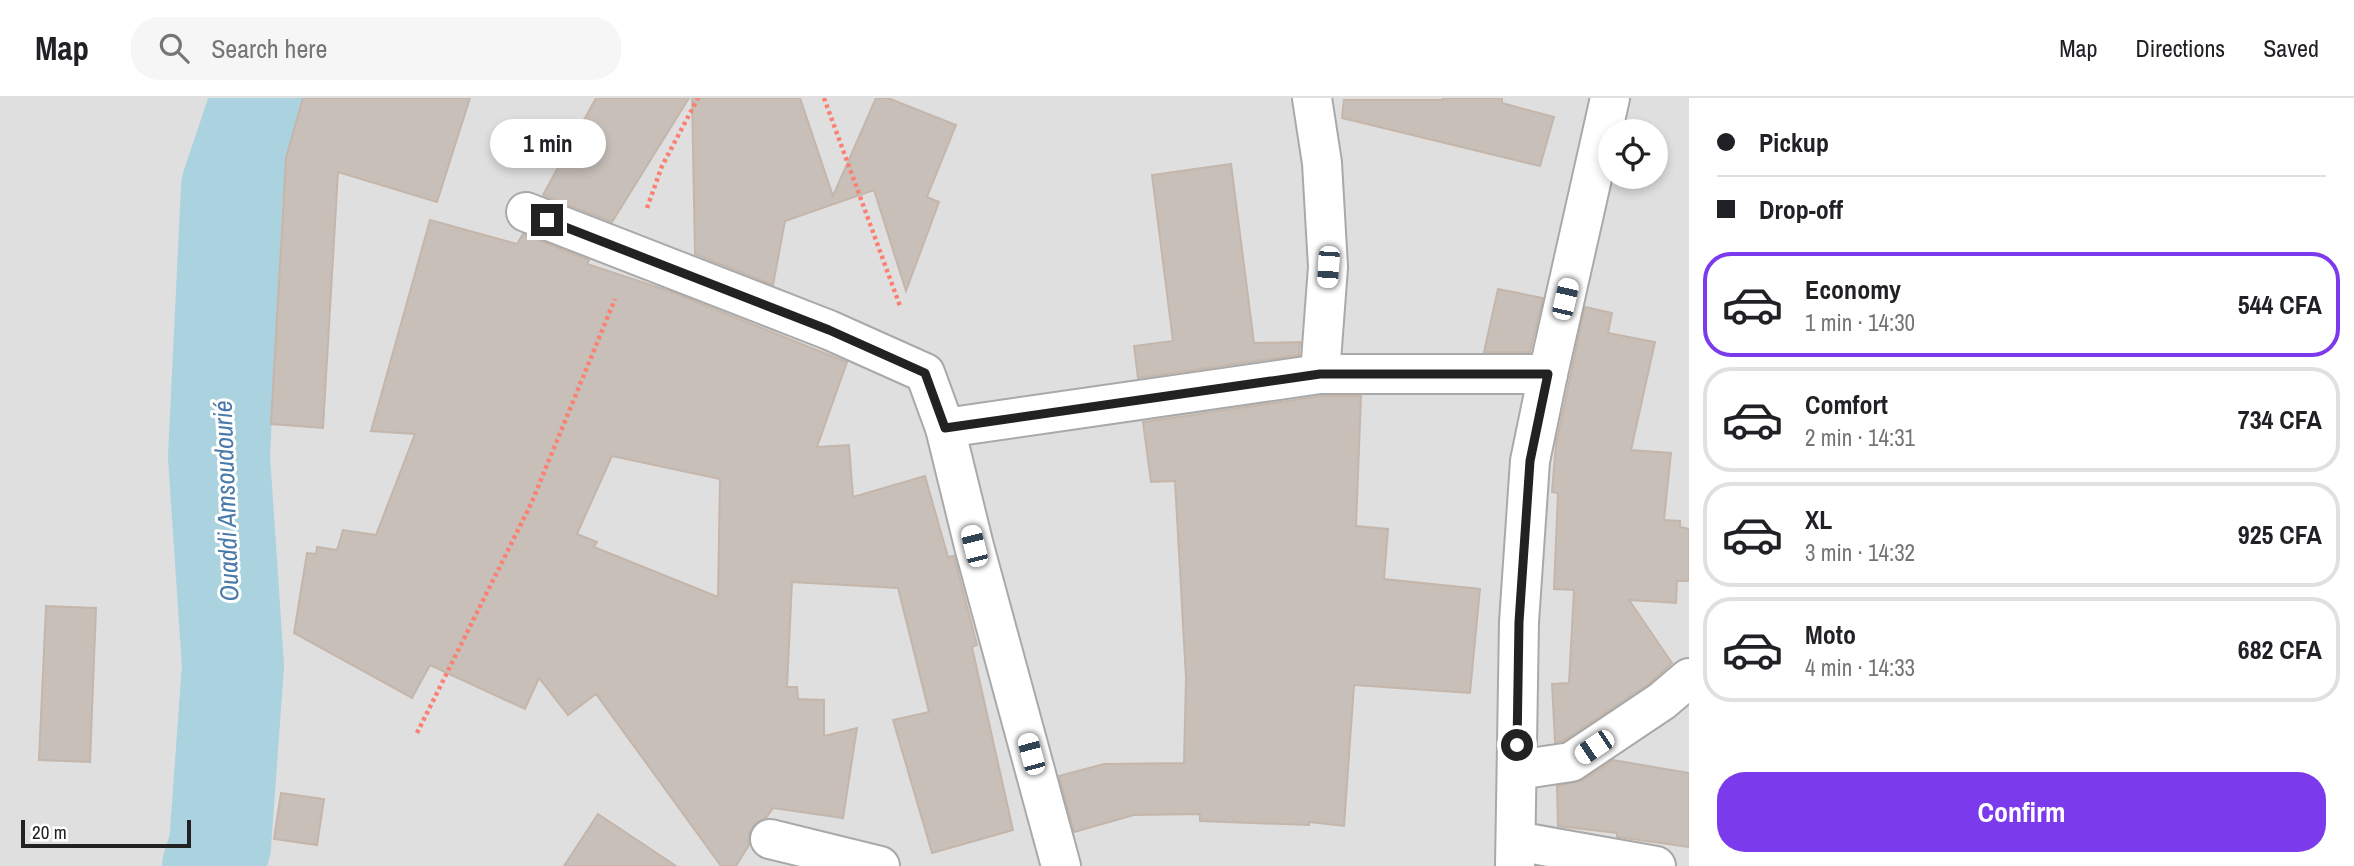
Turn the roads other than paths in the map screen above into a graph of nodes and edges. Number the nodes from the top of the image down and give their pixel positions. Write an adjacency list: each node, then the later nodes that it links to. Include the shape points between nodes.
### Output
1 (1312, 98): 4 (street, via 1322,163 1328,267)
2 (1611, 98): 5 (street)
3 (526, 212): 6 (street, via 829,330 925,373)
4 (1320, 374): 5 (street); 6 (street)
5 (1548, 374): 8 (street, via 1529,475 1519,622)
6 (945, 428): 11 (street)
7 (1689, 678): 8 (street, via 1571,762)
8 (1517, 770): 10 (street)
9 (770, 839): 12 (street)
10 (1516, 854): 13 (street)
11 (1051, 863)
12 (880, 866)
13 (1656, 866)

